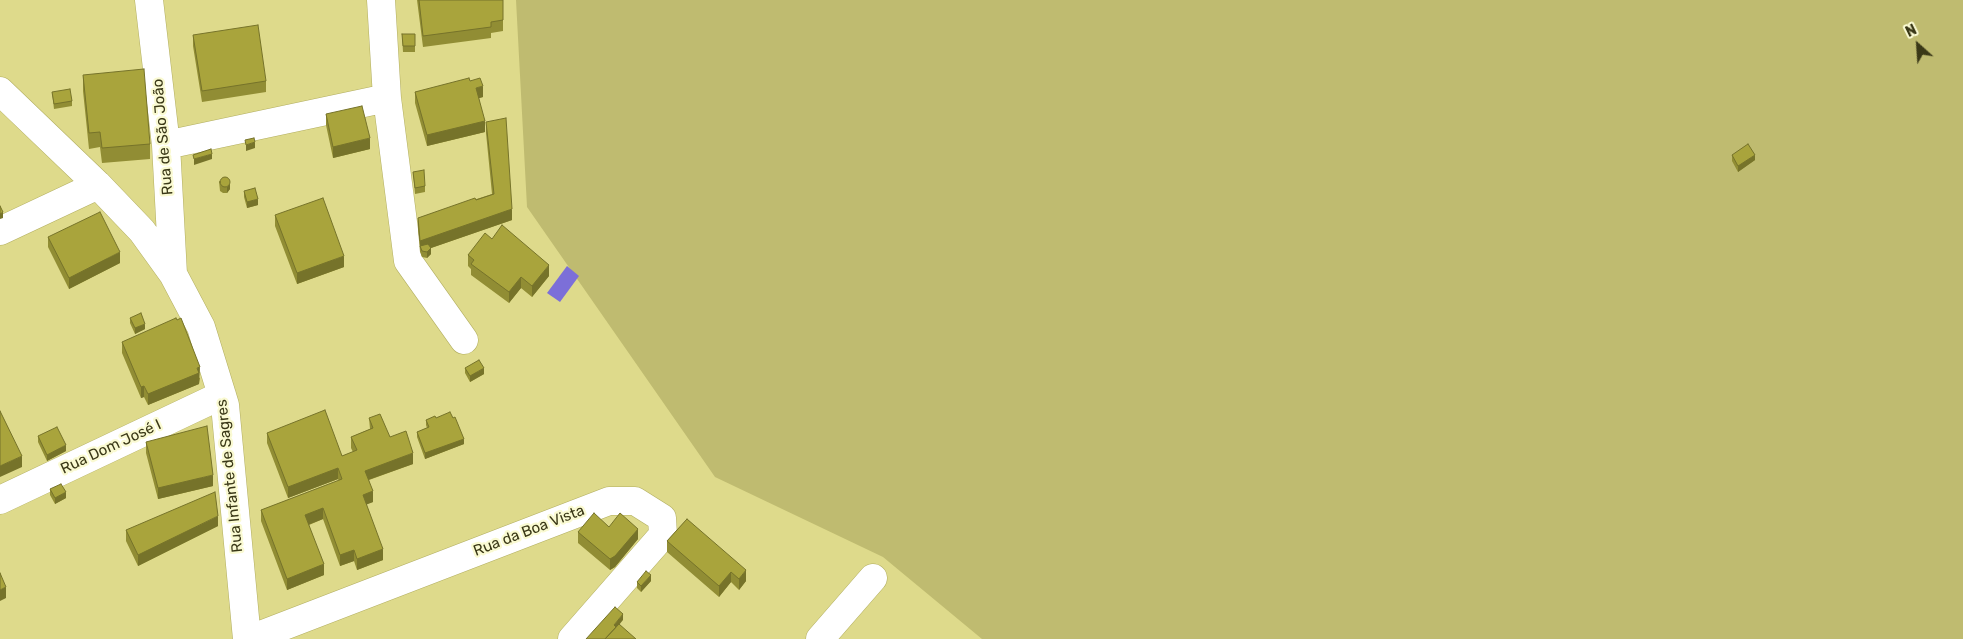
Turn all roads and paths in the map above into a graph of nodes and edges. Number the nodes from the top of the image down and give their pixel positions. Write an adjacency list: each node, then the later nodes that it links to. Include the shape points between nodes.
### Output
1 (149, 0): 5 (street, Rua de São João)
2 (381, 0): 4 (street)
3 (0, 91): 6 (street, Rua Infante de Sagres)
4 (387, 98): 5 (street); 9 (street, via 408,261)
5 (166, 145): 8 (street, Rua de São João)
6 (98, 185): 7 (street); 8 (street, Rua Infante de Sagres, via 142,231)
7 (0, 231)
8 (173, 274): 10 (street, Rua Infante de Sagres, via 201,327)
9 (464, 340)
10 (222, 395): 11 (street, Rua Dom José I); 13 (street, Rua Infante de Sagres)
11 (0, 500)
12 (873, 578): 15 (street)
13 (248, 639): 14 (street, Rua da Boa Vista, via 609,500 635,500 662,518 663,535)
14 (572, 639)
15 (820, 639)

